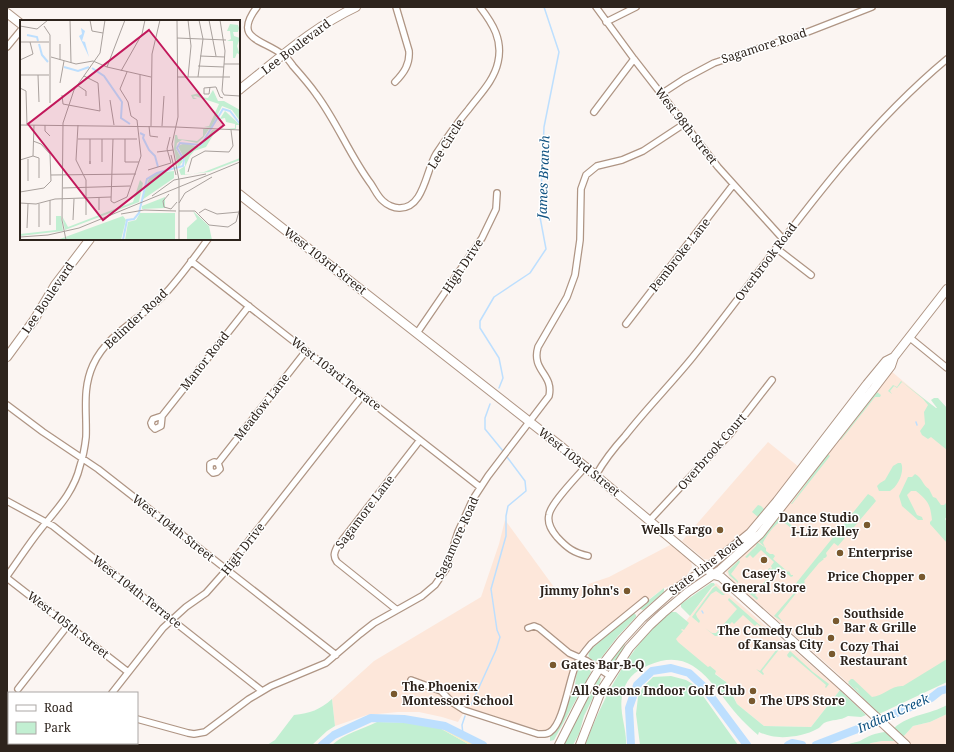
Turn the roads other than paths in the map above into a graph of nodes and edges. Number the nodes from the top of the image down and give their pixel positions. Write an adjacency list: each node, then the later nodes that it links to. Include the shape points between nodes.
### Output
1 (257, 7): 13 (street, via 247,29 260,43)
2 (356, 7): 13 (main road, Lee Boulevard, via 320,27)
3 (396, 7): 16 (street, via 409,58 405,70)
4 (480, 7): 13 (street, Lee Circle, via 498,37 499,54 494,73 433,159 419,197 413,204 402,208 390,206 379,197 316,94)
5 (596, 7): 9 (street, West 98th Street)
6 (636, 7): 9 (street)
7 (872, 7): 18 (street, Sagamore Road, via 800,35 714,63)
8 (7, 12): 10 (main road)
9 (606, 22): 14 (street, West 98th Street)
10 (20, 23)
11 (20, 31): 12 (street)
12 (7, 47)
13 (283, 55): 17 (main road, Lee Boulevard)
14 (634, 59): 18 (street, West 98th Street); 19 (street)
15 (947, 59): 24 (street, Overbrook Road, via 898,104 853,152)
16 (395, 82)
17 (240, 89)
18 (661, 94): 20 (street, West 98th Street)
19 (594, 112)
20 (684, 124): 21 (street, West 98th Street); 43 (street, Sagamore Road, via 632,156 597,166 584,179 581,189 580,240 575,275 567,297 537,352 537,363 549,382 549,396)
21 (733, 185): 24 (street, West 98th Street); 32 (street, Pembroke Lane)
22 (497, 193): 33 (street, High Drive, via 496,209 482,238)
23 (240, 197): 33 (main road, West 103rd Street)
24 (783, 239): 27 (street, Overbrook Road)
25 (89, 240): 36 (main road, Lee Boulevard, via 55,285)
26 (207, 240): 28 (street, Belinder Road)
27 (776, 248): 29 (street); 48 (street, Overbrook Road, via 693,357 614,448)
28 (191, 261): 31 (street, West 103rd Terrace); 45 (street, Belinder Road, via 164,295 116,334 93,365 86,384 86,438)
29 (811, 275)
30 (947, 289): 34 (main road, State Line Road)
31 (248, 306): 35 (street, West 103rd Terrace); 42 (street, Manor Road)
32 (626, 324)
33 (417, 333): 43 (main road, West 103rd Street)
34 (909, 337): 37 (main road, State Line Road); 38 (street)
35 (306, 351): 40 (street, West 103rd Terrace); 46 (street, Meadow Lane)
36 (7, 357)
37 (894, 357): 54 (main road, State Line Road, via 886,361 872,378 759,522 735,546); 56 (main road, State Line Road, via 891,366 760,534)
38 (947, 368)
39 (772, 380): 51 (street, Overbrook Court, via 730,434)
40 (363, 395): 44 (street, West 103rd Terrace); 55 (street, High Drive)
41 (7, 405): 45 (street, West 104th Street)
42 (162, 416)
43 (530, 422): 47 (main road, West 103rd Street); 49 (street, Sagamore Road)
44 (420, 440): 49 (street, West 103rd Terrace); 59 (street, Sagamore Lane, via 334,553 337,562)
45 (82, 458): 52 (street, Belinder Road, via 70,491); 55 (street, West 104th Street)
46 (218, 463)
47 (586, 466): 48 (main road, West 103rd Street); 53 (street, via 552,506 548,516 553,532 566,547)
48 (596, 475): 51 (main road, West 103rd Street)
49 (480, 487): 59 (street, Sagamore Road, via 467,510 441,578 428,592)
50 (7, 501): 52 (street, West 104th Terrace)
51 (650, 520): 54 (main road, West 103rd Street)
52 (47, 523): 57 (street, Belinder Road); 60 (street, West 104th Terrace)
53 (588, 556)
54 (707, 568): 56 (main road, West 103rd Street); 65 (main road, State Line Road, via 656,605 626,635)
55 (227, 570): 60 (street, High Drive, via 206,593); 63 (street, West 104th Street)
56 (714, 575): 67 (main road, State Line Road, via 676,601 650,624 629,648); 73 (main road, West 103rd Street, via 721,578)
57 (7, 577): 61 (street, West 105th Street)
58 (645, 600): 64 (street, via 591,644)
59 (397, 610): 63 (street, Sagamore Road, via 364,630)
60 (172, 619): 66 (street, High Drive); 70 (street, West 104th Terrace)
61 (68, 625): 66 (street, West 105th Street); 69 (street)
62 (528, 628): 64 (street, via 539,628 568,653)
63 (336, 655): 70 (street, Sagamore Road, via 322,665)
64 (580, 658): 65 (street); 68 (street, via 556,724 549,733 543,734 464,710 441,691)
65 (599, 669): 67 (street); 75 (main road, State Line Road)
66 (128, 672): 71 (street, High Drive)
67 (610, 676): 77 (main road, State Line Road)
68 (411, 680)
69 (18, 689)
70 (262, 691): 72 (street, Sagamore Road, via 200,734 188,734)
71 (113, 692)
72 (138, 719)
73 (903, 743)
74 (7, 744): 76 (highway)
75 (559, 744)
76 (10, 745)
77 (580, 745)

